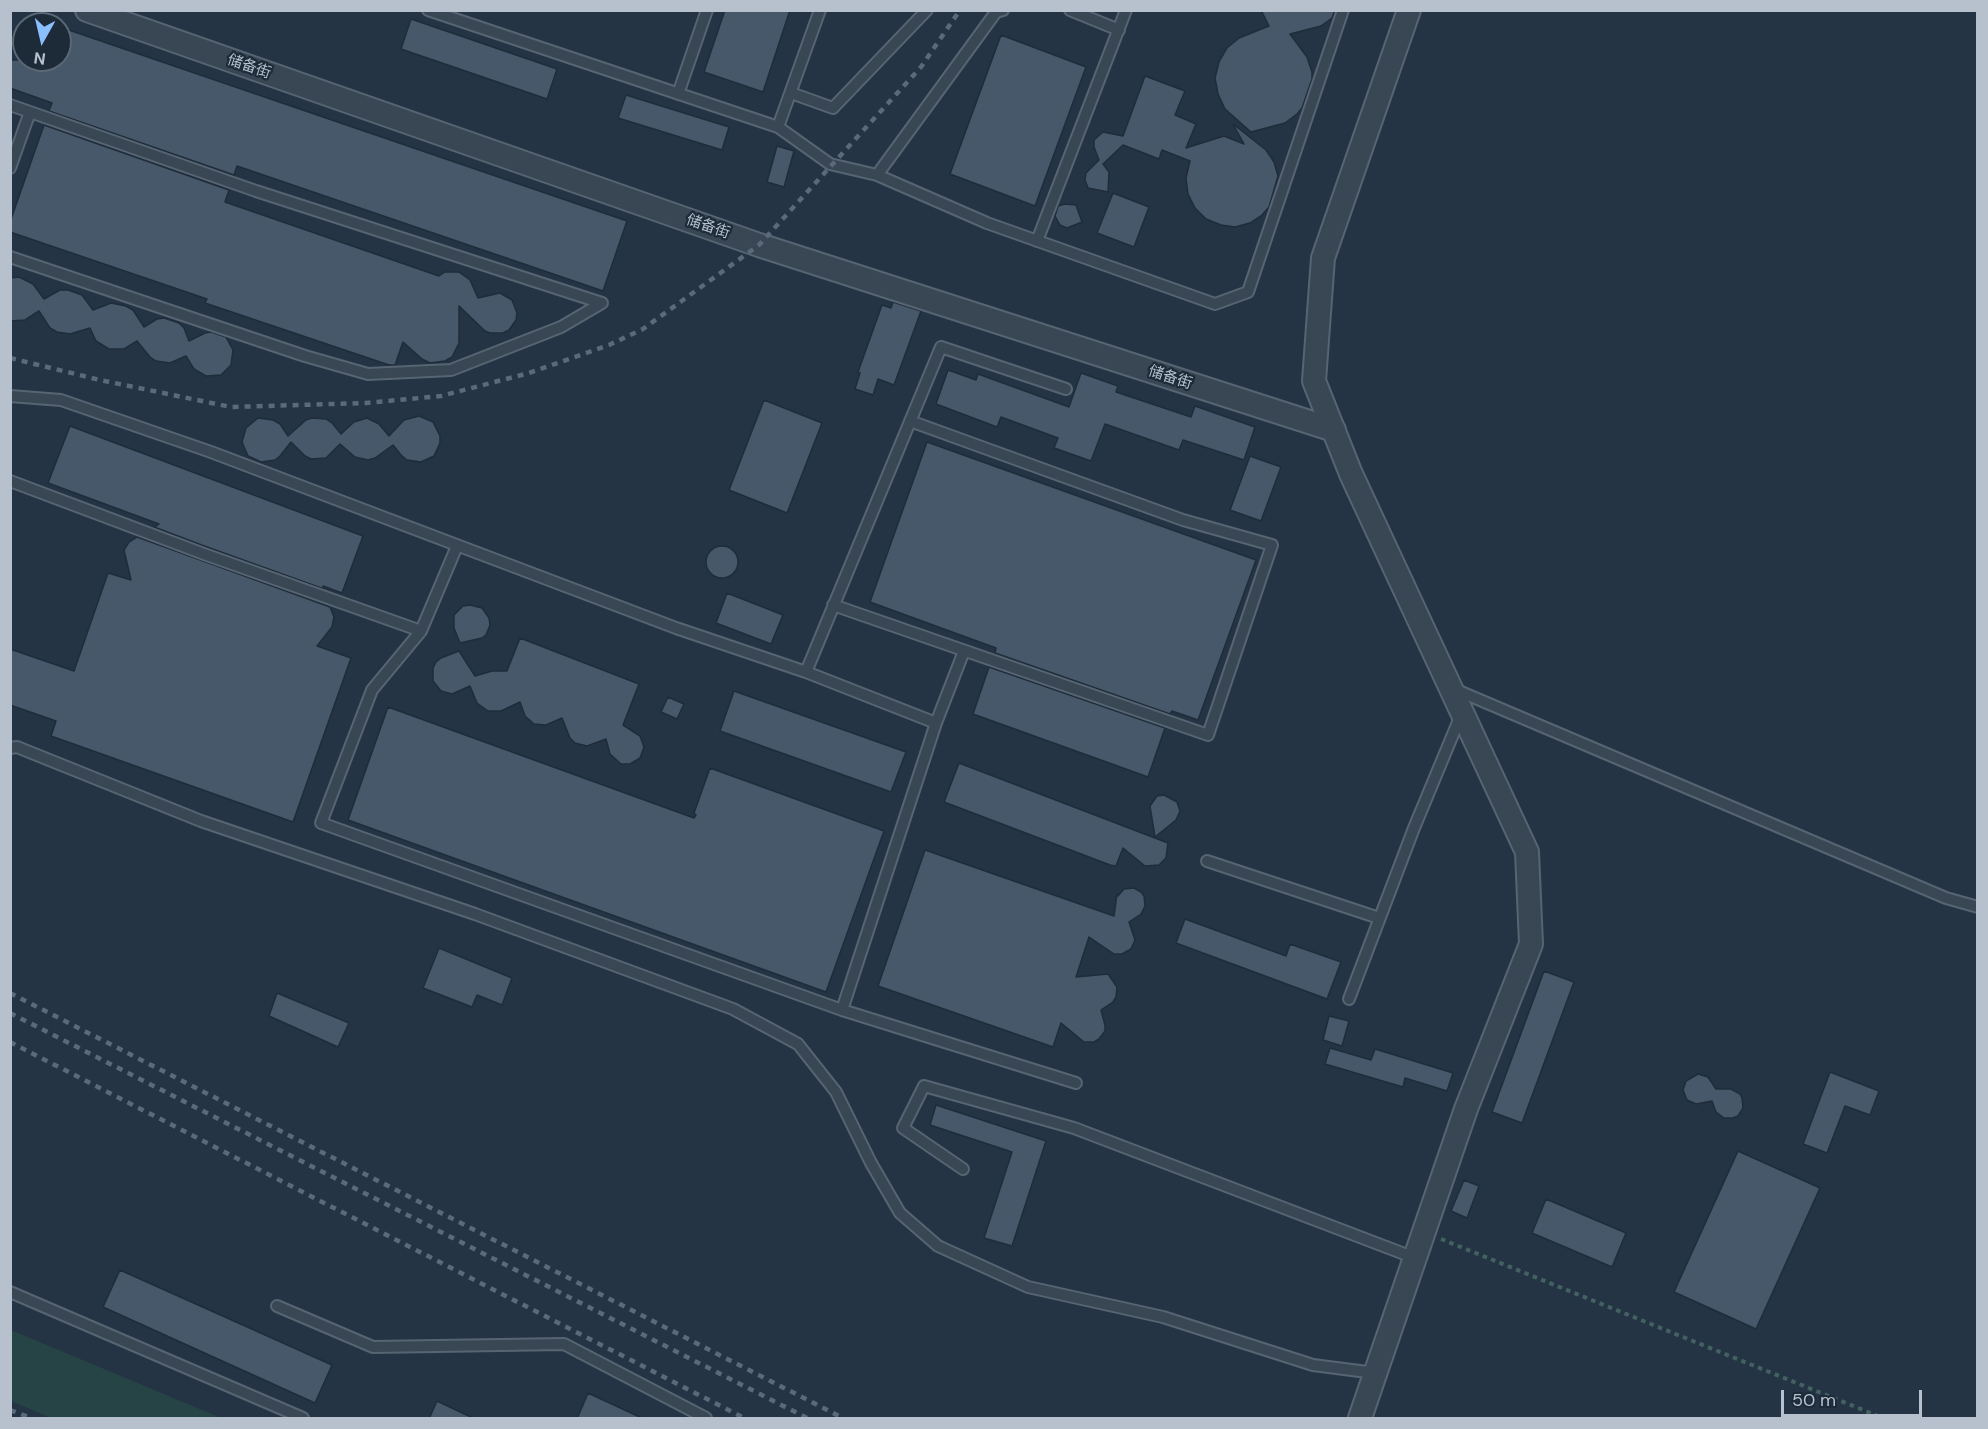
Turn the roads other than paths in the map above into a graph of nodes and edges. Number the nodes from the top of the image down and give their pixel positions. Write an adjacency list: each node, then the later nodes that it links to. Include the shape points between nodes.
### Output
1 (87, 10): 24 (street, 储备街, via 759,245)
2 (428, 10): 13 (lane)
3 (707, 10): 13 (lane)
4 (820, 10): 12 (lane)
5 (927, 10): 12 (lane, via 833,108)
6 (1004, 10): 18 (lane, via 996,12)
7 (1070, 10): 11 (lane)
8 (1126, 10): 11 (lane)
9 (1343, 10): 19 (lane, via 1248,292 1215,304)
10 (1409, 10): 24 (street, via 1323,258 1314,381)
11 (1119, 30): 19 (lane)
12 (790, 93): 16 (lane)
13 (678, 94): 16 (lane)
14 (10, 105): 15 (lane)
15 (30, 112): 17 (lane); 20 (lane, via 256,191 602,303 561,327 451,370 368,374)
16 (778, 128): 18 (lane, via 831,164)
17 (10, 168)
18 (877, 175): 19 (lane)
19 (1037, 241)
20 (10, 257)
21 (1066, 388): 23 (lane, via 941,347)
22 (10, 396): 26 (lane, via 61,400 212,452)
23 (910, 421): 27 (lane); 29 (lane, via 1183,520 1272,545 1208,735)
24 (1334, 430): 31 (street)
25 (10, 481): 28 (lane)
26 (458, 546): 28 (lane); 30 (lane)
27 (833, 605): 29 (lane); 30 (lane)
28 (421, 631): 39 (lane, via 372,690 321,823)
29 (964, 651): 33 (lane)
30 (806, 672): 33 (lane)
31 (1451, 688): 32 (street); 36 (lane, via 1946,898)
32 (1462, 712): 37 (lane); 42 (street, via 1527,852 1531,944 1466,1109)
33 (936, 723): 39 (lane)
34 (10, 748): 45 (lane, via 17,747 201,821 475,914 742,1014 798,1044 805,1052 836,1092 900,1213 938,1246 988,1269 1028,1287 1163,1317 1313,1365)
35 (1207, 861): 37 (lane)
36 (1977, 907)
37 (1379, 918): 38 (lane)
38 (1349, 999)
39 (842, 1010): 40 (lane)
40 (1076, 1083)
41 (963, 1168): 42 (lane, via 903,1128 924,1086 1074,1128)
42 (1415, 1258): 45 (street)
43 (10, 1292): 46 (lane)
44 (277, 1306): 47 (lane, via 373,1347 564,1344)
45 (1375, 1373): 48 (street)
46 (303, 1419)
47 (706, 1419)
48 (1360, 1419)

